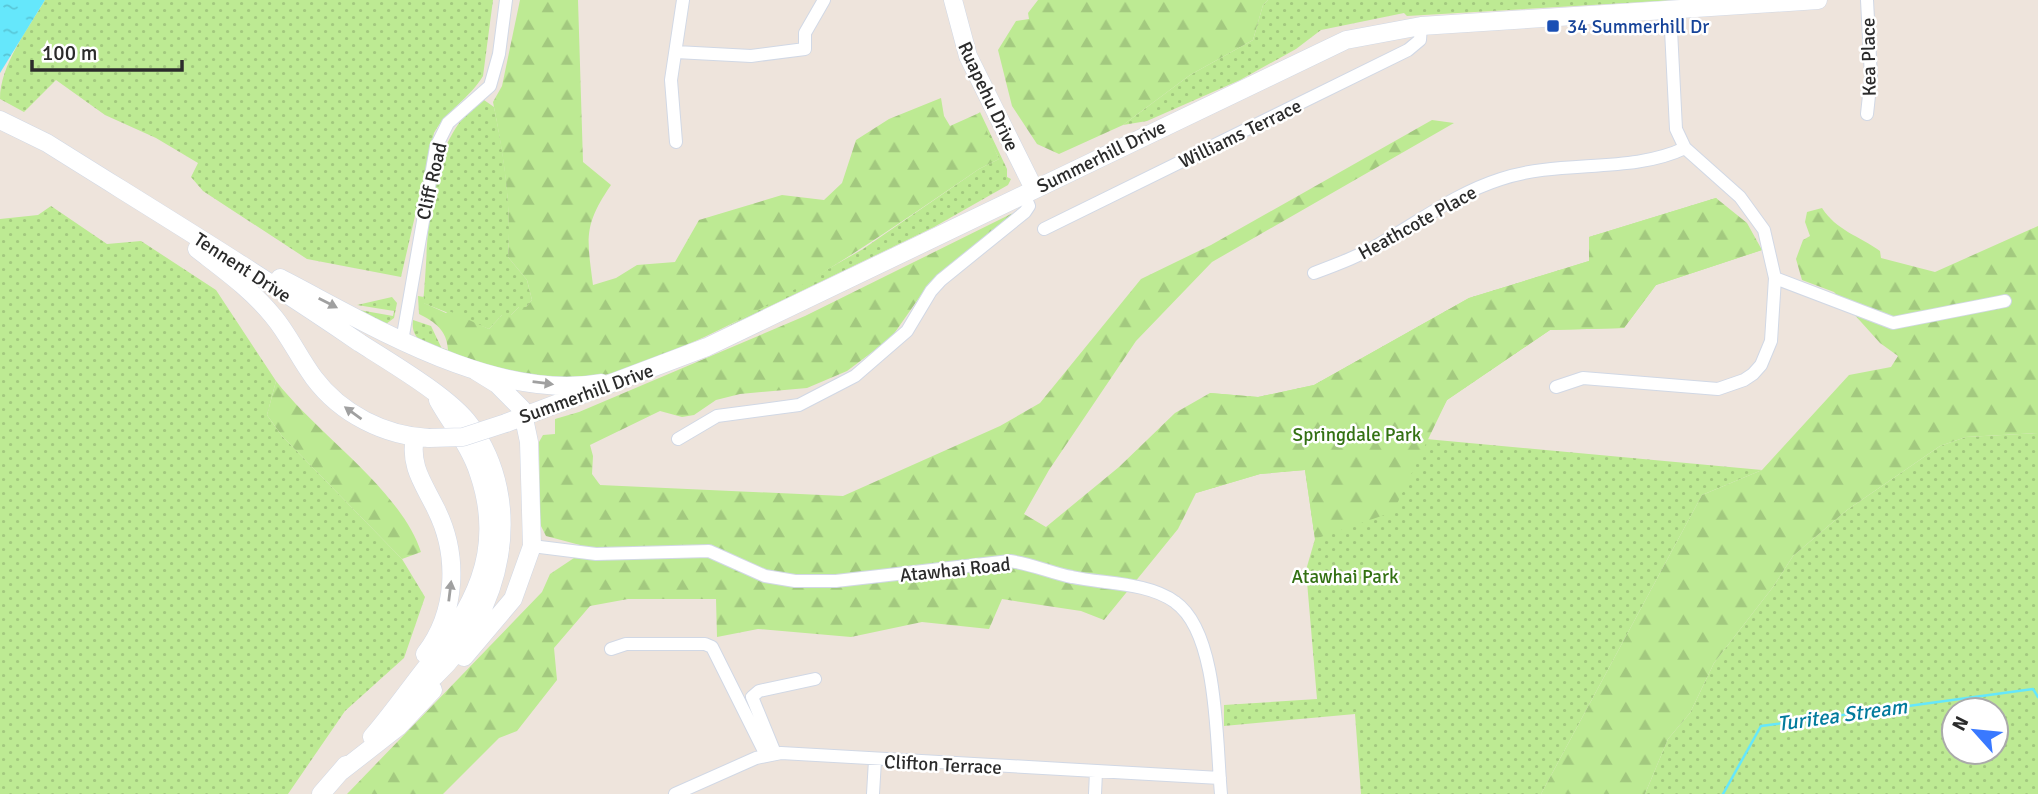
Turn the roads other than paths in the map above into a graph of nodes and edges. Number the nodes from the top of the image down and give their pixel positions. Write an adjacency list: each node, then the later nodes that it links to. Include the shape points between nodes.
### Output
1 (506, 0): 21 (street, Cliff Road, via 490,86 448,123 436,148)
2 (683, 0): 9 (street)
3 (824, 0): 9 (street, via 805,33 806,49 751,56)
4 (953, 0): 15 (main road, Ruapehu Drive, via 968,56)
5 (1818, 0): 7 (main road, Summerhill Drive)
6 (1867, 0): 10 (street, Kea Place, via 1871,78)
7 (1670, 10): 8 (main road, Summerhill Drive); 13 (street, via 1676,129)
8 (1421, 26): 15 (main road, Summerhill Drive, via 1375,33 1324,49); 17 (street, Williams Terrace, via 1420,40 1408,50)
9 (676, 52): 12 (street, via 671,79)
10 (1867, 114)
11 (0, 120): 14 (main road, Tennent Drive)
12 (676, 142)
13 (1685, 148): 18 (street, Heathcote Place, via 1657,159 1558,166 1503,178 1458,194 1381,244); 19 (street, via 1760,221)
14 (114, 185): 16 (main road, Tennent Drive); 26 (main road, Summerhill Drive, one-way to 14, via 387,431 338,402 315,380 276,319 250,290)
15 (1029, 191): 23 (main road, Summerhill Drive, via 718,342); 27 (street, via 1025,212 941,280 907,331 855,376 799,405 717,416)
16 (180, 227): 21 (main road, one-way to 21); 34 (main road, Tennent Drive, via 340,328 460,413 483,447 500,500 502,542 491,591 467,638)
17 (1044, 229)
18 (1314, 273)
19 (1775, 278): 20 (street, via 1893,323); 24 (street, via 1770,341 1761,365 1744,380 1718,389 1583,378)
20 (2005, 301)
21 (402, 341): 22 (main road)
22 (476, 371): 23 (main road, one-way to 23, via 559,385); 25 (main road, via 512,397)
23 (632, 377): 25 (main road, Summerhill Drive)
24 (1556, 387)
25 (524, 417): 26 (main road, Summerhill Drive, bridge, via 463,437); 28 (main road)
26 (422, 438): 34 (main road, one-way to 26, via 431,647 450,598 452,567 446,533 412,453)
27 (678, 439)
28 (533, 546): 34 (main road, via 518,589 494,625 398,726); 35 (street, Atawhai Road, via 596,554 709,551 765,576 795,581 836,581 1010,561 1148,590 1175,601 1199,632 1209,665)
29 (611, 649): 31 (street, via 626,644 712,647)
30 (815, 680): 31 (street, via 759,691 752,697)
31 (770, 754): 32 (street, Clifton Terrace); 37 (street, Clifton Terrace)
32 (875, 760): 33 (street, Clifton Terrace); 38 (street)
33 (1096, 772): 35 (street, Clifton Terrace); 39 (street)
34 (339, 773): 36 (main road, Tennent Drive)
35 (1220, 778): 40 (street, Atawhai Road)
36 (321, 794)
37 (675, 794)
38 (873, 794)
39 (1095, 794)
40 (1221, 794)

